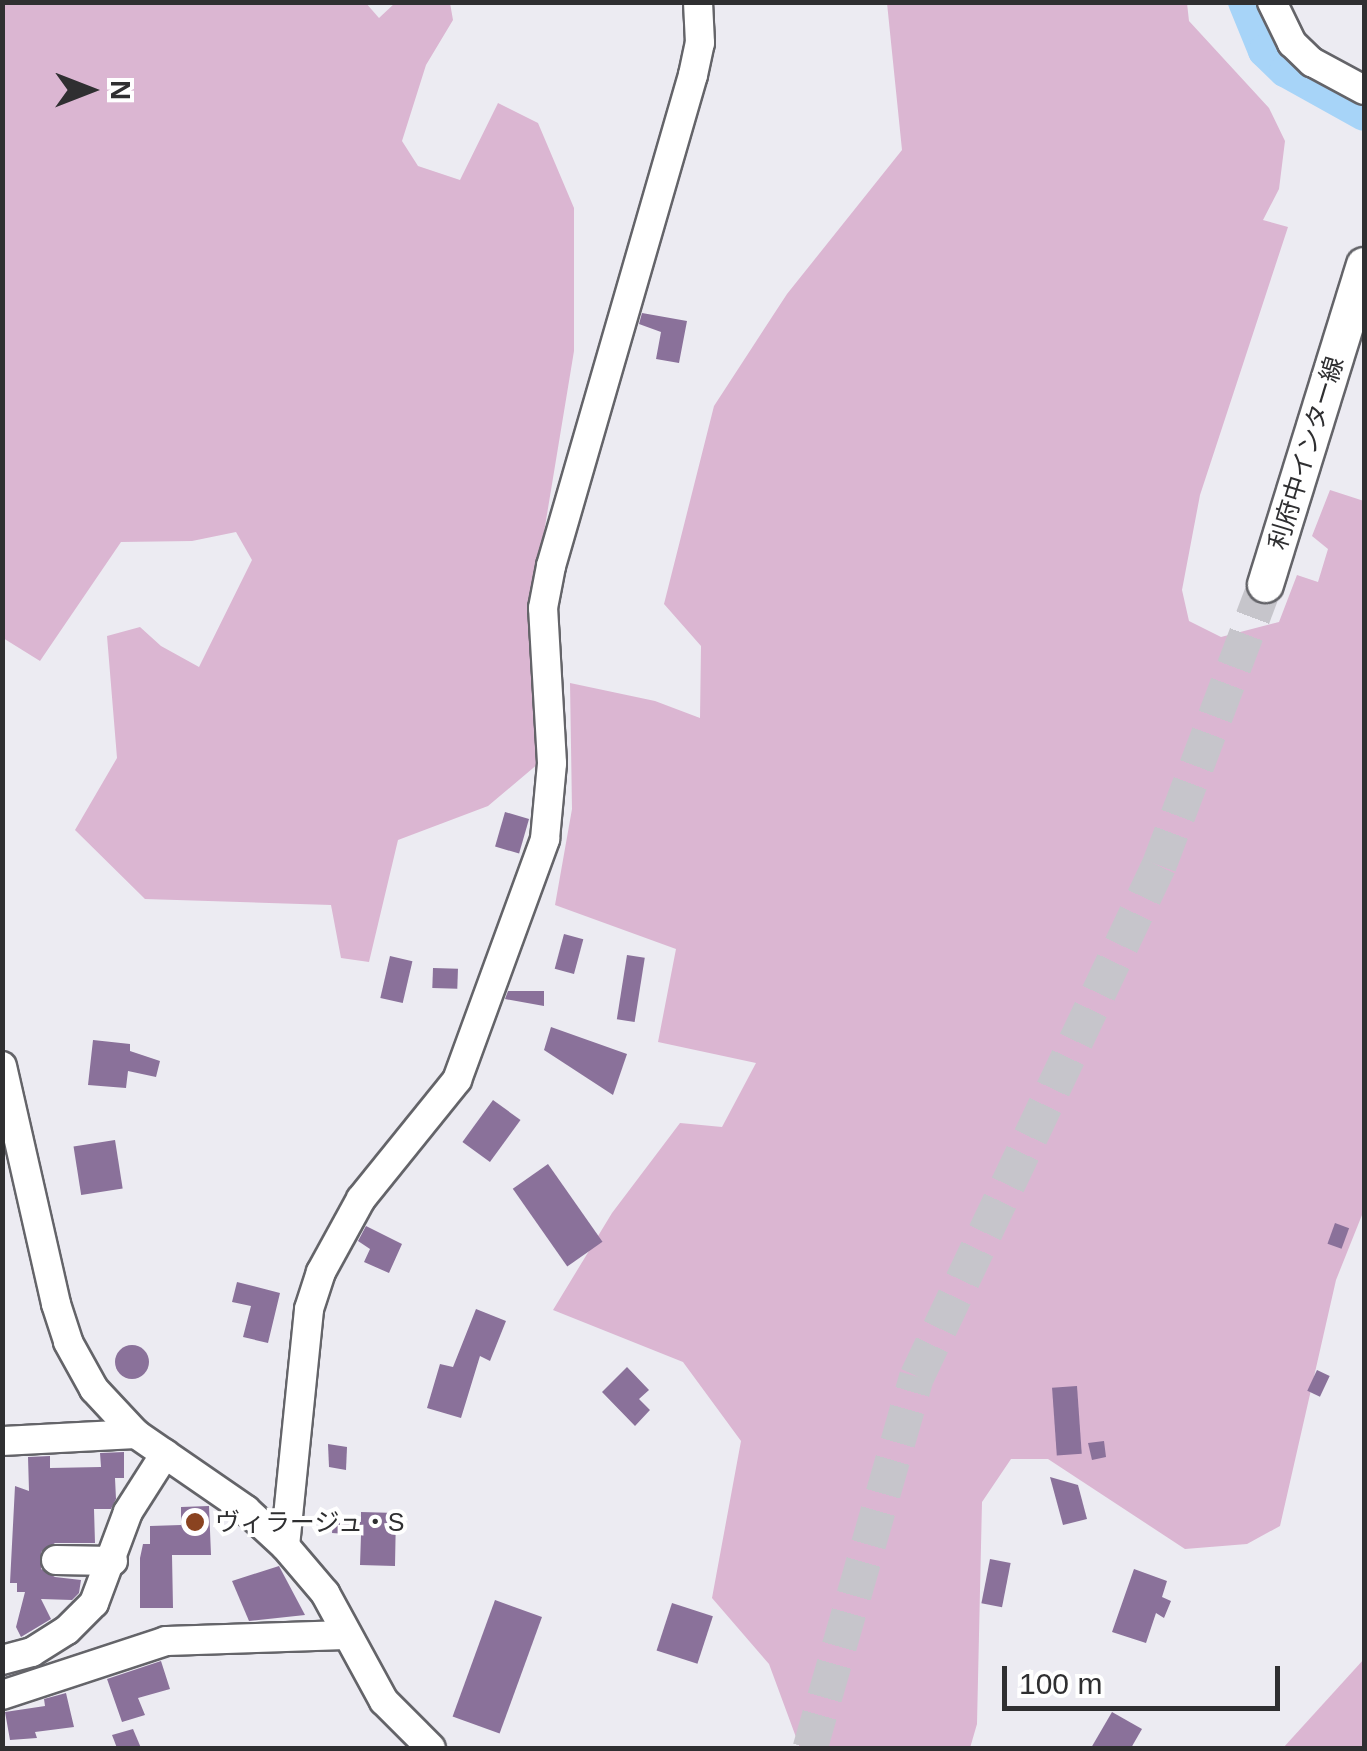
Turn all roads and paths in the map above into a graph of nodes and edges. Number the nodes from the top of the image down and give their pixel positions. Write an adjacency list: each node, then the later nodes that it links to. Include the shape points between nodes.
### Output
1 (698, 2): 11 (street, via 693,76 548,580 544,642 552,762 545,839 457,1080 361,1199 321,1272 310,1309)
2 (1272, 2): 3 (street, via 1292,44)
3 (1364, 90)
4 (1364, 265): 5 (main road, 利府中インター線)
5 (1265, 584)
6 (2, 1066): 7 (street)
7 (11, 1134): 8 (street, via 68,1342 94,1389)
8 (136, 1434): 9 (street); 10 (street)
9 (2, 1441)
10 (165, 1454): 11 (street); 13 (street, via 128,1512)
11 (285, 1546): 14 (street, via 325,1593)
12 (56, 1560): 13 (street)
13 (113, 1561): 15 (street, via 94,1603 67,1630 32,1652)
14 (346, 1635): 16 (street, via 166,1642); 17 (street, via 384,1701)
15 (2, 1660)
16 (2, 1695)
17 (431, 1748)

